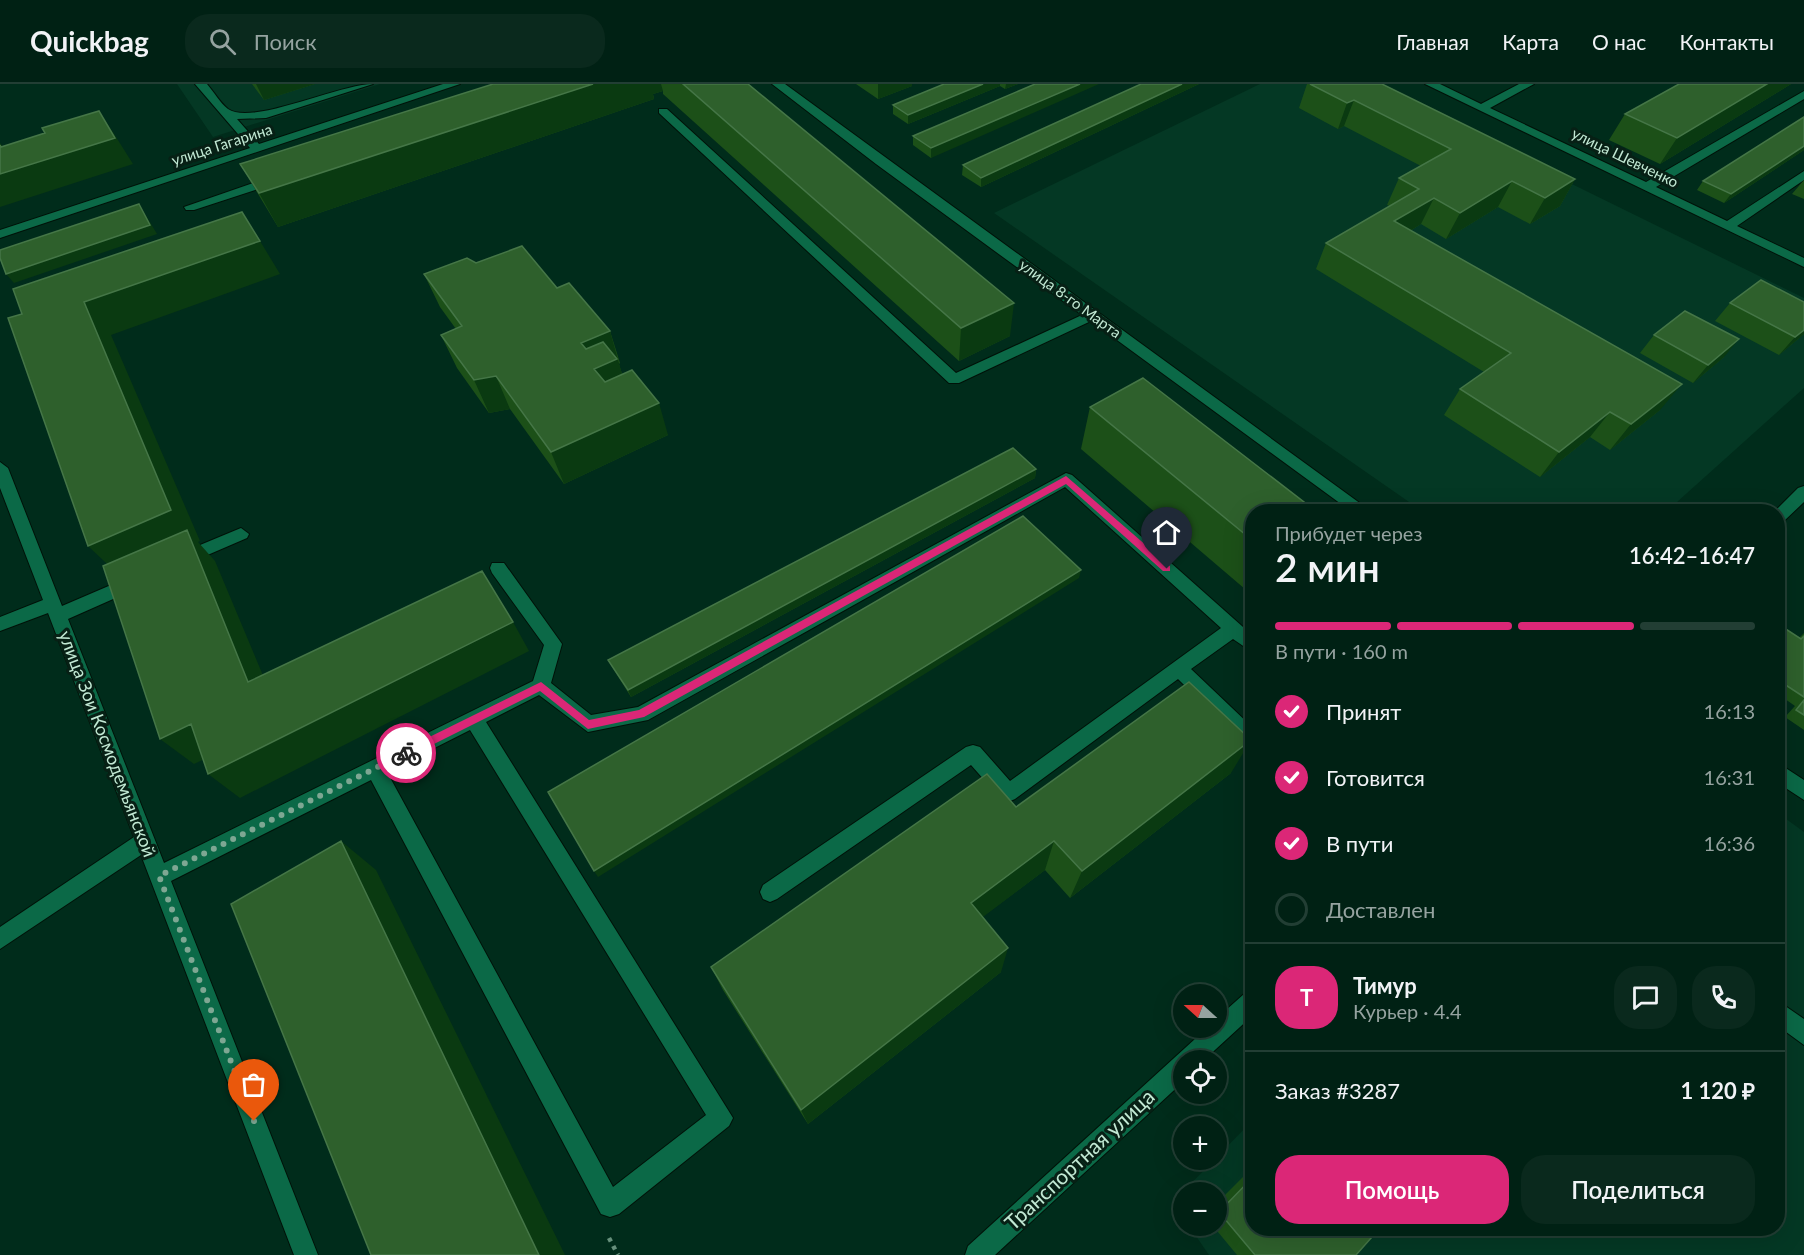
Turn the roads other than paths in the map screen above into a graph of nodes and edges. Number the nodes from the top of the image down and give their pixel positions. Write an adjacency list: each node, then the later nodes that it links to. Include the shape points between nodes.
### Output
1 (201, 84): 10 (street)
2 (367, 84): 10 (street, via 262,116 243,117)
3 (454, 84): 11 (street, улица Гагарина, via 409,93)
4 (778, 84): 19 (street, улица 8-го Марта)
5 (1431, 84): 8 (street, улица Шевченко)
6 (1528, 84): 8 (street)
7 (1804, 94): 14 (street)
8 (1481, 108): 14 (street, улица Шевченко)
9 (663, 111): 19 (street, via 954,380)
10 (225, 112): 11 (street)
11 (257, 149): 17 (street, улица Гагарина)
12 (291, 174): 15 (street)
13 (1804, 175): 16 (street)
14 (1647, 187): 16 (street, улица Шевченко)
15 (190, 207)
16 (1728, 226): 18 (street, улица Шевченко)
17 (0, 234)
18 (1804, 262)
19 (1093, 315): 22 (street, улица 8-го Марта)
20 (0, 468): 28 (street, улица Зои Космодемьянской)
21 (1801, 499): 23 (street)
22 (1353, 504)
23 (1785, 512)
24 (241, 534): 25 (street)
25 (165, 568)
26 (498, 568): 33 (street, via 553,644)
27 (144, 578): 28 (street)
28 (55, 610): 29 (street); 39 (street, улица Зои Космодемьянской)
29 (0, 624)
30 (1233, 629): 31 (street); 32 (street); 33 (street, via 1066,479 640,714 588,724)
31 (1245, 639)
32 (1179, 669): 35 (street); 41 (street, via 1008,793 974,753)
33 (541, 686): 34 (street)
34 (474, 720): 36 (street); 36 (street, via 721,1118 610,1205)
35 (1245, 732)
36 (375, 769): 40 (street)
37 (1785, 777): 38 (street)
38 (1804, 791)
39 (145, 842): 40 (street, улица Зои Космодемьянской); 42 (street)
40 (159, 876): 48 (street, улица Зои Космодемьянской)
41 (770, 892)
42 (0, 939)
43 (1245, 1008): 46 (street)
44 (1785, 1018): 45 (street)
45 (1804, 1034)
46 (1199, 1050)
47 (1173, 1075): 49 (street, Транспортная улица)
48 (306, 1255)
49 (976, 1255)

